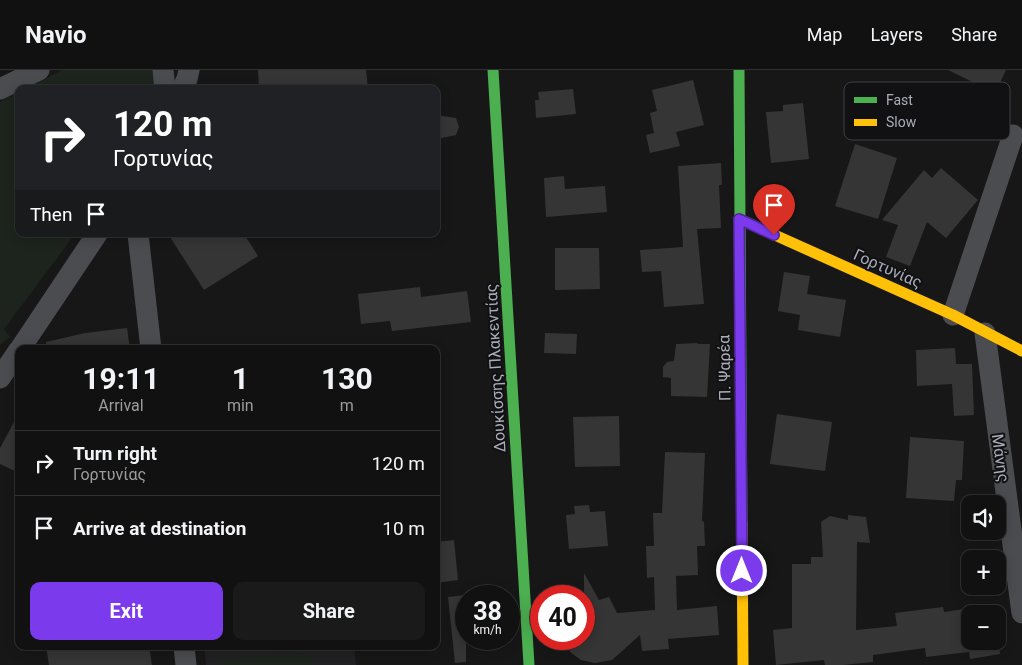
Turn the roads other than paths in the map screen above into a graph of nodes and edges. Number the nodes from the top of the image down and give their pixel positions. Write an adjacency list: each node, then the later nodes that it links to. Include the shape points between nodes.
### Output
1 (39, 70): 8 (street)
2 (163, 70): 6 (street)
3 (189, 70): 7 (street)
4 (493, 70): 23 (street, Δουκίσσης Πλακεντίας)
5 (739, 70): 10 (street, Π. Ψαρέα)
6 (165, 85)
7 (184, 85)
8 (0, 89)
9 (1013, 135): 13 (street)
10 (739, 219): 13 (street, Γορτυνίας); 24 (street, Π. Ψαρέα)
11 (95, 237): 15 (street)
12 (138, 237): 16 (street)
13 (953, 315): 14 (street, Γορτυνίας)
14 (985, 333): 17 (street, Γορτυνίας); 20 (street, Μάνης)
15 (22, 345)
16 (151, 345)
17 (1022, 351)
18 (15, 356): 19 (street)
19 (0, 378)
20 (1022, 613)
21 (184, 650): 22 (street)
22 (186, 665)
23 (530, 665)
24 (743, 665)

